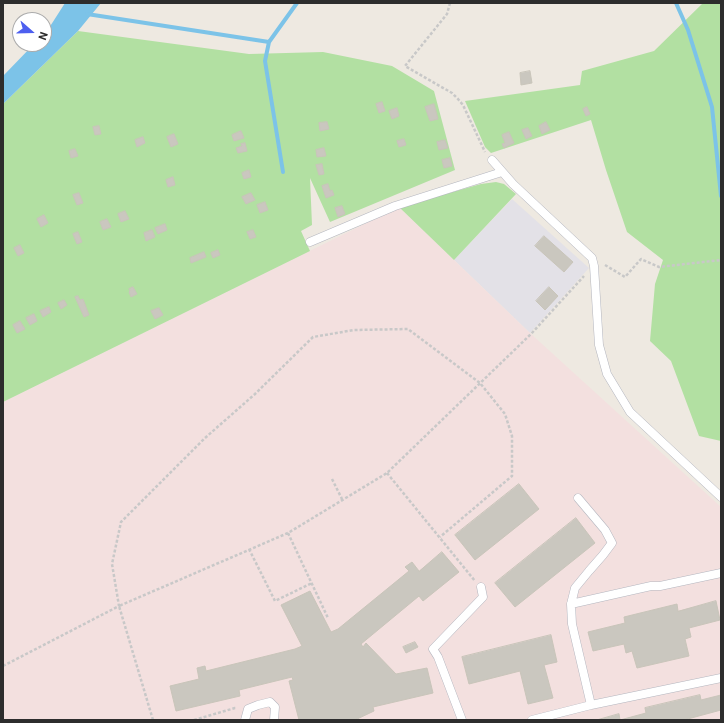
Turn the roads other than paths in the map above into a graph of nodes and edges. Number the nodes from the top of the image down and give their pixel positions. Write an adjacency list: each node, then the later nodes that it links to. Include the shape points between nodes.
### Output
1 (492, 160): 2 (lane)
2 (502, 172): 3 (lane, via 395,206); 4 (lane, via 593,262 599,345 607,374 630,412)
3 (310, 242)
4 (721, 497)
5 (578, 498): 8 (lane, via 606,530 612,543 575,588)
6 (721, 573): 8 (lane)
7 (481, 588): 13 (lane, via 482,597 433,649)
8 (571, 604): 10 (lane, via 572,624)
9 (721, 678): 10 (lane)
10 (591, 705): 14 (lane)
11 (245, 720): 12 (lane, via 248,709 270,702 275,707)
12 (274, 720)
13 (462, 720)
14 (532, 720)

